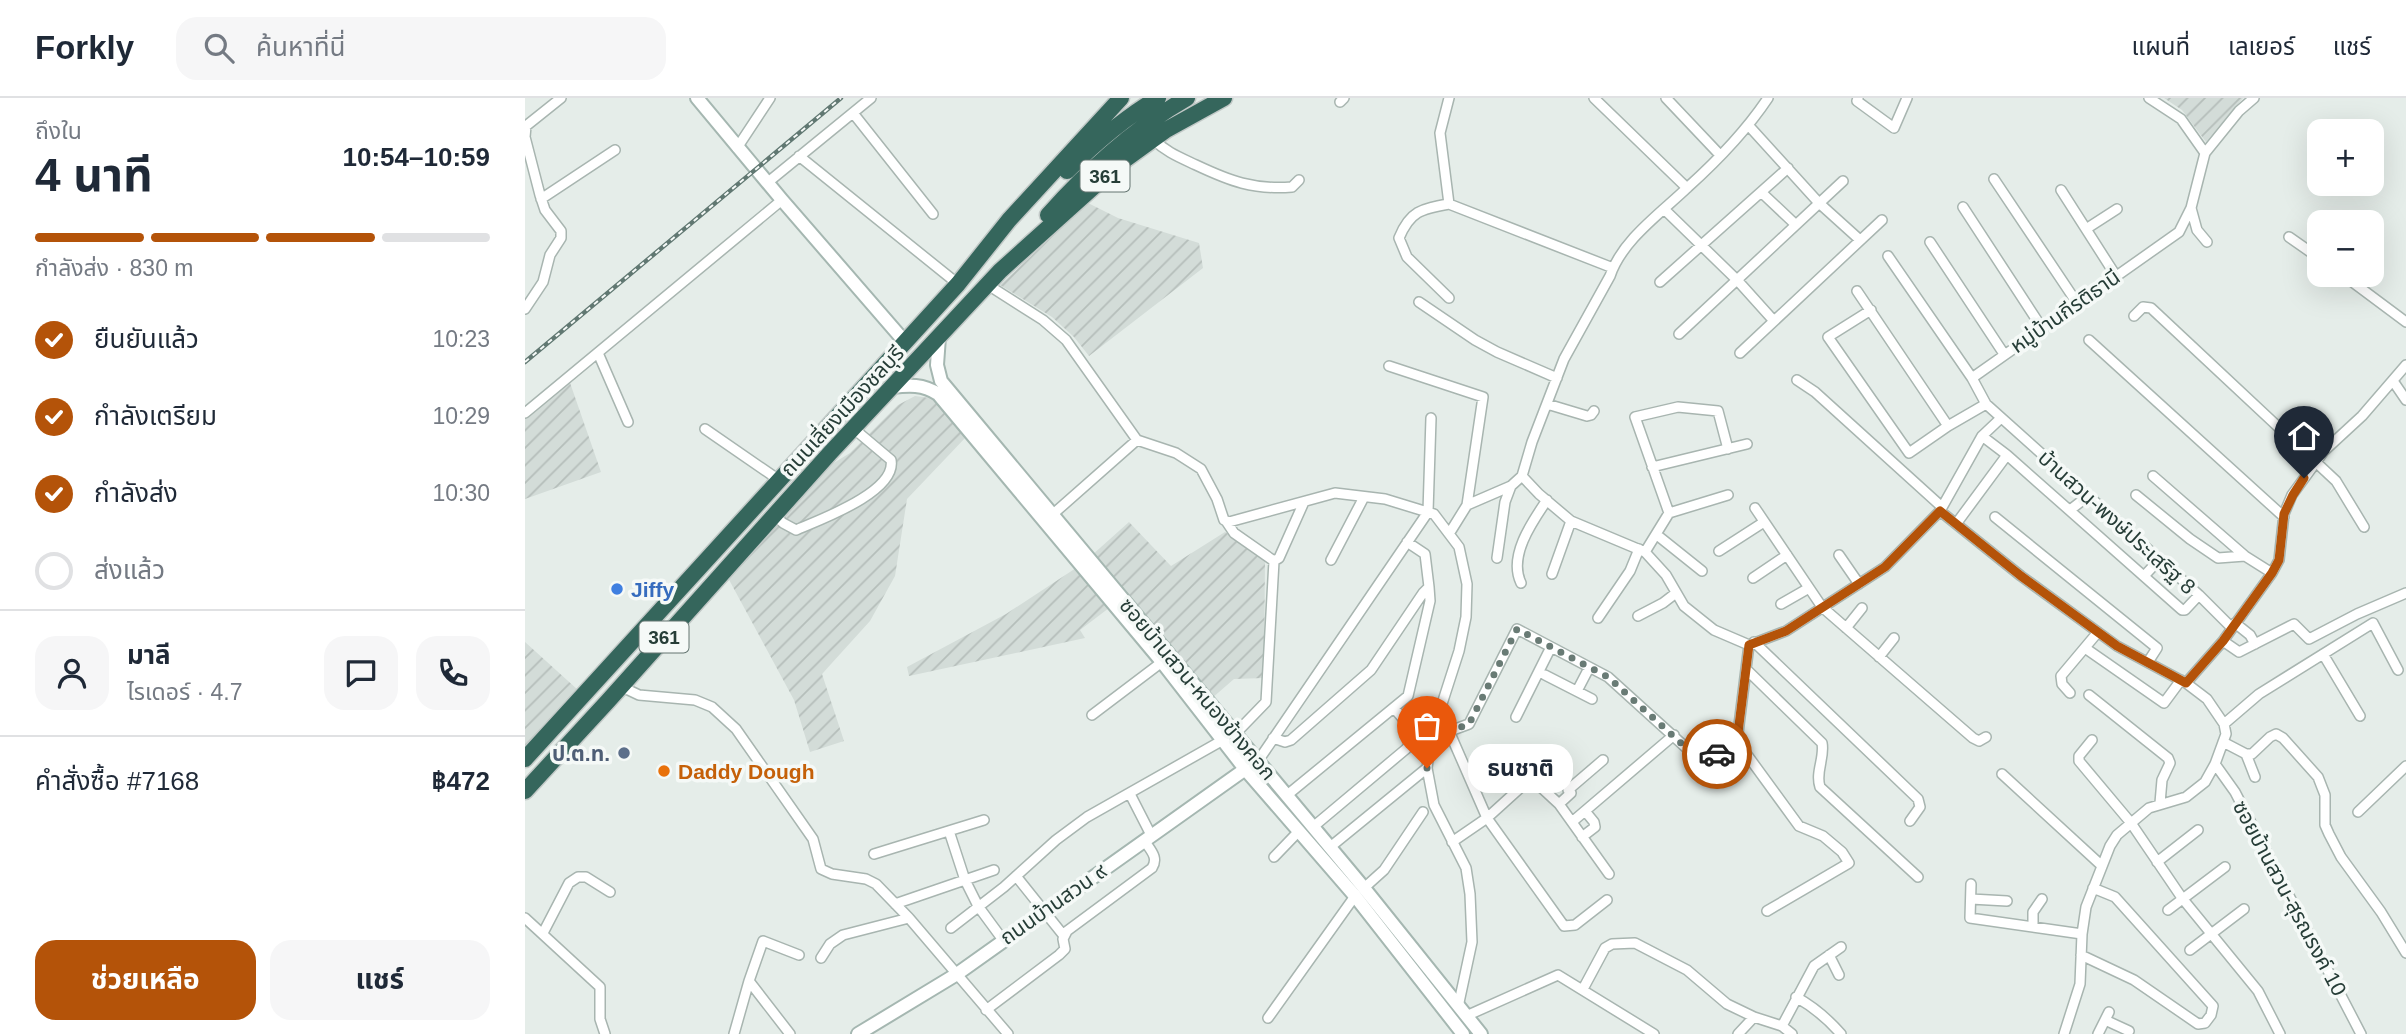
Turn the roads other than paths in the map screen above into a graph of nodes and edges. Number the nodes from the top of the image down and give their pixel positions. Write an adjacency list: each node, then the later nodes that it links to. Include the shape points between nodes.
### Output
1 (561, 98): 33 (street, via 526,126)
2 (697, 98): 20 (main road)
3 (770, 98): 20 (street)
4 (871, 98): 17 (street)
5 (1121, 98): 55 (highway, ถนนเลี่ยงเมืองชลบุรี / 361, via 1009,220)
6 (1158, 98): 55 (highway, via 1102,137)
7 (1187, 98): 53 (highway, via 1098,163)
8 (1224, 98): 19 (highway, ถนนเลี่ยงเมืองชลบุรี / 361)
9 (1449, 98): 36 (street, via 1440,133)
10 (1594, 98): 30 (street)
11 (1666, 98): 23 (street)
12 (1768, 98): 18 (street)
13 (1858, 98): 14 (street, via 1894,128)
14 (1907, 98)
15 (2149, 98): 22 (street, via 2181,120)
16 (2254, 98): 22 (street)
17 (853, 113): 24 (street); 41 (street)
18 (1749, 126): 23 (street); 25 (street)
19 (1153, 139): 27 (street, via 1177,157 1244,186 1292,187); 53 (highway, ถนนเลี่ยงเมืองชลบุรี / 361)
20 (737, 148): 29 (main road)
21 (615, 150): 33 (street)
22 (2205, 153): 38 (street, หมู่บ้านกีรติธานี)
23 (1720, 155): 30 (street)
24 (799, 156): 29 (street); 55 (street)
25 (1788, 168): 32 (street); 35 (street)
26 (1994, 179): 63 (street)
27 (1300, 180)
28 (1843, 181): 35 (street)
29 (767, 183): 34 (main road)
30 (1687, 188): 40 (street)
31 (2061, 190): 44 (street)
32 (1761, 192): 43 (street); 49 (street)
33 (541, 199): 64 (street, via 561,238 550,255 543,282)
34 (782, 200): 73 (main road); 74 (street)
35 (1819, 203): 43 (street); 46 (street)
36 (1448, 204): 52 (street); 61 (street, via 1421,209 1405,223 1399,238 1407,257)
37 (1963, 207): 69 (street)
38 (2191, 208): 48 (street, via 2197,230); 54 (street, หมู่บ้านกีรติธานี, via 2179,232)
39 (2117, 209): 44 (street)
40 (1665, 210): 49 (street); 52 (street, via 1632,240)
41 (933, 214)
42 (1882, 220): 46 (street)
43 (1796, 225): 56 (street)
44 (2086, 229): 54 (street)
45 (2289, 237): 50 (street)
46 (1860, 240): 67 (street)
47 (1930, 242): 76 (street)
48 (2207, 242)
49 (1701, 245): 56 (street); 57 (street)
50 (2307, 250)
51 (1888, 256): 80 (street)
52 (1613, 268): 79 (street)
53 (1000, 271): 58 (highway, ถนนเลี่ยงเมืองชลบุรี / 361)
54 (2116, 276): 63 (street, หมู่บ้านกีรติธานี)
55 (961, 280): 73 (highway, ถนนเลี่ยงเมืองชลบุรี / 361)
56 (1738, 281): 67 (street); 70 (street)
57 (1660, 282)
58 (988, 285): 71 (highway, ถนนเลี่ยงเมืองชลบุรี / 361); 96 (street, via 1066,340)
59 (2359, 287): 68 (street)
60 (1857, 291): 65 (street)
61 (1449, 298)
62 (1419, 302): 79 (street, via 1475,340)
63 (2077, 303): 69 (street, หมู่บ้านกีรติธานี)
64 (525, 309)
65 (1871, 310): 92 (street); 92 (street, via 1828,337 1909,453)
66 (2134, 316): 100 (street, via 2143,307 2151,308)
67 (1774, 321): 75 (street)
68 (2406, 322)
69 (2042, 328): 76 (street, หมู่บ้านกีรติธานี)
70 (1679, 334)
71 (939, 337): 83 (highway, ถนนเลี่ยงเมืองชลบุรี / 361); 119 (main road, ซอยบ้านสวน-หนองข้างคอก, via 941,381)
72 (2089, 340): 121 (street)
73 (905, 342): 104 (highway, ถนนเลี่ยงเมืองชลบุรี / 361)
74 (598, 353): 88 (street); 91 (street)
75 (1740, 353)
76 (2004, 354): 80 (street, หมู่บ้านกีรติธานี)
77 (2406, 365): 82 (street)
78 (1389, 366): 112 (street, via 1483,397)
79 (1557, 378): 85 (street)
80 (1972, 378): 86 (street)
81 (1797, 380): 114 (street)
82 (2393, 382): 84 (street); 100 (street)
83 (892, 387): 93 (highway, ถนนเลี่ยงเมืองชลบุรี / 361); 167 (main road, ซอยบ้านสวน-หนองข้างคอก, via 915,385 938,394)
84 (2406, 400)
85 (1547, 404): 87 (street, via 1587,416); 102 (street)
86 (1986, 404): 90 (street); 92 (street)
87 (1594, 411)
88 (525, 413)
89 (1430, 418): 116 (street)
90 (1997, 421): 95 (street); 109 (street, บ้านสวน-พงษ์ประเสริฐ 8)
91 (628, 422)
92 (1948, 426)
93 (853, 428): 118 (highway, ถนนเลี่ยงเมืองชลบุรี / 361); 118 (street, via 891,460 890,472 880,485 842,512 796,530)
94 (705, 429): 104 (street)
95 (1982, 436): 99 (street); 114 (street)
96 (1137, 440): 119 (street); 122 (street, via 1176,453 1201,470 1221,515)
97 (1747, 444): 98 (street)
98 (1728, 449): 101 (street); 101 (street, via 1718,411 1678,407 1635,417)
99 (2007, 455): 115 (street); 125 (street)
100 (2315, 463): 121 (street); 126 (street, via 2339,486)
101 (1652, 467): 117 (street)
102 (1522, 476): 105 (street); 110 (street)
103 (2153, 476): 134 (street)
104 (779, 480): 196 (highway, ถนนเลี่ยงเมืองชลบุรี / 361)
105 (1511, 486): 112 (street); 135 (street)
106 (1728, 495): 117 (street)
107 (2136, 495): 134 (street, via 2218,558)
108 (1364, 496): 111 (street, via 1335,493); 116 (street); 136 (street)
109 (2088, 496): 115 (street); 137 (street, บ้านสวน-พงษ์ประเสริฐ 8)
110 (1547, 500): 123 (street); 144 (street, via 1520,551 1517,575)
111 (1304, 502): 122 (street); 138 (street)
112 (1467, 505): 127 (street)
113 (1755, 508): 124 (street)
114 (1941, 509): 125 (street); 145 (street, via 1885,567)
115 (2070, 510): 142 (street)
116 (1428, 512): 127 (street, via 1434,513); 129 (street)
117 (1669, 513): 128 (street)
118 (774, 515): 174 (highway, ถนนเลี่ยงเมืองชลบุรี / 361)
119 (1052, 515): 185 (main road, ซอยบ้านสวน-หนองข้างคอก)
120 (1995, 517): 168 (street, via 2157,648)
121 (2284, 517): 141 (street, via 2279,560)
122 (1230, 521): 138 (street, via 1234,533)
123 (1571, 521): 130 (street); 140 (street)
124 (1764, 522): 131 (street); 132 (street)
125 (1956, 524): 158 (street)
126 (2364, 527)
127 (1449, 534): 190 (street, via 1459,547 1467,584 1466,617)
128 (1657, 534): 130 (street); 139 (street)
129 (1407, 542): 146 (street, via 1425,554); 189 (street)
130 (1642, 551): 148 (street, via 1666,575); 155 (street)
131 (1719, 551)
132 (1787, 555): 143 (street); 147 (street)
133 (1839, 555): 145 (street)
134 (2245, 556): 141 (street)
135 (1497, 558)
136 (1331, 560)
137 (2159, 560): 142 (street); 150 (street, บ้านสวน-พงษ์ประเสริฐ 8)
138 (1274, 561): 185 (street, via 1266,702)
139 (1702, 571)
140 (1552, 573)
141 (2272, 573): 156 (street)
142 (2144, 576): 150 (street, via 2184,611)
143 (1753, 578)
144 (1521, 583)
145 (1859, 584): 152 (street)
146 (1429, 587): 179 (street, via 1430,601 1408,696); 189 (street, via 1371,670 1291,740)
147 (1809, 588): 151 (street); 152 (street)
148 (1676, 593): 154 (street); 161 (street, via 1684,606 1714,630)
149 (2406, 593): 162 (street, via 2309,639 2294,624)
150 (2199, 595): 156 (street, บ้านสวน-พงษ์ประเสริฐ 8)
151 (1781, 604)
152 (1822, 607): 157 (street); 161 (street, via 1786,631)
153 (1862, 608): 157 (street)
154 (1639, 616)
155 (1598, 618)
156 (2233, 625): 160 (street); 162 (street, บ้านสวน-พงษ์ประเสริฐ 8, via 2250,635)
157 (1846, 628): 166 (street)
158 (2098, 632): 164 (street); 168 (street)
159 (1894, 638): 166 (street)
160 (2223, 641): 162 (street, via 2239,652); 173 (street)
161 (1752, 643): 170 (street); 215 (street, via 1920,803)
162 (2255, 644)
163 (1551, 647): 169 (street); 182 (street); 184 (street, via 1517,629 1469,724)
164 (2085, 648): 173 (street, via 2164,703); 176 (street, via 2061,676 2061,684)
165 (2323, 654): 171 (street, via 2372,623); 181 (street); 183 (street, via 2259,694)
166 (1879, 657): 188 (street, via 1973,738)
167 (1162, 662): 180 (street); 191 (main road, ซอยบ้านสวน-หนองข้างคอก)
168 (2148, 662): 173 (street)
169 (1589, 668): 175 (street); 187 (street, via 1608,677)
170 (1746, 669): 193 (street); 234 (street, via 1822,743 1820,787)
171 (2398, 670)
172 (1545, 675): 175 (street)
173 (2184, 681): 183 (street, via 2207,699)
174 (620, 686): 205 (highway, ถนนเลี่ยงเมืองชลบุรี / 361); 245 (street, via 639,695 695,700 712,707 736,729 813,839 821,869 866,879)
175 (1577, 691): 178 (street)
176 (2070, 693)
177 (2089, 695): 208 (street, via 2168,758)
178 (1592, 699)
179 (1394, 708): 186 (street); 207 (street)
180 (1092, 715)
181 (2360, 716)
182 (1516, 717)
183 (2224, 724): 194 (street)
184 (1450, 731): 190 (street); 213 (street)
185 (1235, 734): 197 (main road, ซอยบ้านสวน-หนองข้างคอก)
186 (1417, 735): 190 (street); 218 (street)
187 (1674, 735): 193 (street, via 1703,763); 210 (street)
188 (1986, 737)
189 (1273, 738): 197 (street)
190 (1431, 738): 201 (street)
191 (1223, 740): 202 (main road, ซอยบ้านสวน-หนองข้างคอก); 206 (street)
192 (2092, 740): 217 (street, via 2079,761)
193 (1737, 741): 250 (street, via 1799,825 1823,836 1849,863)
194 (2224, 742): 195 (street); 199 (street)
195 (2246, 754): 204 (street); 262 (street, via 2276,734 2311,768 2325,795 2326,830)
196 (525, 759)
197 (1258, 761): 202 (main road, ถนนบ้านสวน ๙); 207 (main road, ซอยบ้านสวน-หนองข้างคอก)
198 (1603, 761): 209 (street, via 1568,790 1571,793)
199 (2215, 764): 208 (street, via 2197,790); 292 (street, ซอยบ้านสวน-สุรณรงค์ 10, via 2235,792)
200 (2406, 766): 211 (street)
201 (1427, 768): 224 (street, via 1434,805); 225 (street)
202 (1245, 769): 221 (main road, ซอยบ้านสวน-หนองข้างคอก); 223 (main road, ถนนบ้านสวน ๙)
203 (2002, 774): 229 (street)
204 (2255, 777)
205 (525, 791)
206 (1130, 794): 223 (street); 233 (street, via 1087,817)
207 (1286, 796): 218 (main road, ซอยบ้านสวน-หนองข้างคอก)
208 (2160, 803): 217 (street)
209 (1559, 804): 213 (street, via 1531,778); 216 (street)
210 (1585, 811): 216 (street); 222 (street, via 1595,827)
211 (2358, 812)
212 (1423, 813): 239 (street, via 1384,870)
213 (1487, 818): 224 (street); 243 (street, via 1565,926 1575,925)
214 (984, 820): 220 (street)
215 (1910, 821)
216 (1571, 822): 222 (street)
217 (2131, 823): 228 (street); 229 (street, via 2117,835)
218 (1313, 827): 225 (main road, ซอยบ้านสวน-หนองข้างคอก)
219 (2198, 830): 228 (street)
220 (949, 831): 226 (street); 235 (street)
221 (1299, 831): 227 (street); 239 (main road, ซอยบ้านสวน-หนองข้างคอก)
222 (1582, 837): 232 (street)
223 (1147, 838): 248 (main road, ถนนบ้านสวน ๙); 258 (street, via 1155,856 1152,868)
224 (1452, 842): 273 (street, via 1466,868 1470,894 1472,942)
225 (1329, 848): 239 (main road, ซอยบ้านสวน-หนองข้างคอก)
226 (874, 854)
227 (1274, 857)
228 (2157, 862): 240 (street)
229 (2101, 865): 237 (street)
230 (2225, 867): 240 (street)
231 (994, 870): 235 (street)
232 (1609, 874)
233 (1016, 876): 246 (street); 248 (street)
234 (1918, 877)
235 (965, 880): 245 (street); 246 (street)
236 (1971, 884): 241 (street)
237 (2093, 888): 256 (street); 265 (street, via 2115,897 2213,1006 2211,1015 2198,1024 2134,980)
238 (610, 892): 255 (street, via 586,877 573,879)
239 (1359, 892): 273 (main road, ซอยบ้านสวน-หนองข้างคอก); 275 (street); 279 (main road, ซอยบ้านสวน-หนองข้างคอก)
240 (2182, 898): 249 (street); 257 (street)
241 (1971, 899): 244 (street); 253 (street, via 1971,918)
242 (2042, 899): 253 (street, via 2033,912)
243 (1607, 900)
244 (2007, 901)
245 (895, 904): 252 (street)
246 (978, 906): 254 (street); 259 (street)
247 (2244, 909): 257 (street)
248 (1044, 910): 258 (street); 259 (main road, ถนนบ้านสวน ๙)
249 (2168, 910)
250 (1767, 911)
251 (525, 918): 255 (street)
252 (909, 918): 266 (street, via 843,935); 267 (street)
253 (2032, 927): 256 (street)
254 (951, 928)
255 (543, 933): 278 (street, via 600,987)
256 (2082, 934): 265 (street)
257 (2210, 934): 261 (street); 291 (street, via 2258,991)
258 (1064, 936): 272 (street, via 1065,948 1059,954)
259 (1003, 940): 267 (main road, ถนนบ้านสวน ๙)
260 (1841, 947): 264 (street)
261 (2190, 950)
262 (2406, 953)
263 (799, 955): 269 (street, via 762,941)
264 (1829, 955): 268 (street); 271 (street, via 1814,966)
265 (2081, 955): 289 (street, via 2080,984)
266 (821, 958)
267 (957, 974): 272 (street); 282 (main road, ถนนบ้านสวน ๙)
268 (1839, 975)
269 (749, 981): 280 (street); 281 (street)
270 (1583, 989): 273 (street, via 1556,976); 274 (street, via 1605,948 1617,943 1640,944 1687,970 1727,1004); 285 (street)
271 (1796, 998): 276 (street); 288 (street, via 1828,1018)
272 (986, 1010): 283 (street)
273 (1462, 1012): 284 (main road, ซอยบ้านสวน-หนองข้างคอก)
274 (1754, 1017): 276 (street); 286 (street)
275 (1268, 1018)
276 (1782, 1026): 287 (street)
277 (2129, 1031): 290 (street, via 2107,1016)
278 (602, 1033)
279 (1460, 1033)
280 (734, 1034)
281 (790, 1034)
282 (858, 1034)
283 (1008, 1034)
284 (1481, 1034)
285 (1654, 1034)
286 (1738, 1034)
287 (1792, 1034)
288 (1841, 1034)
289 (2064, 1034)
290 (2098, 1034)
291 (2280, 1034)
292 (2361, 1034)

